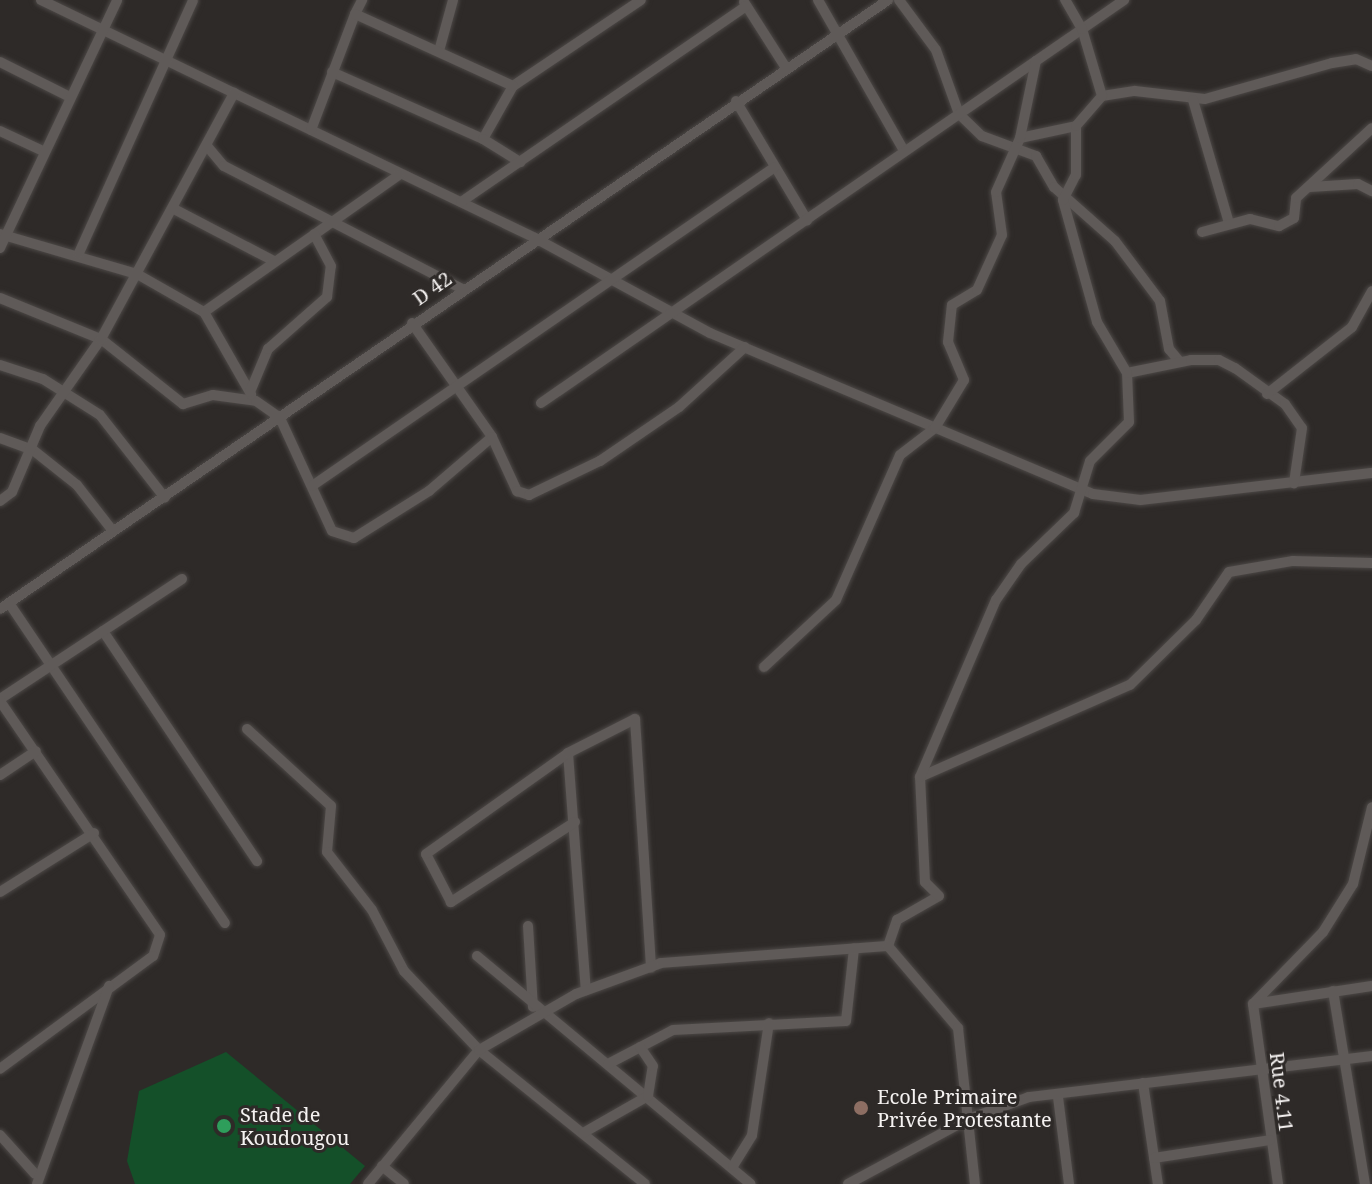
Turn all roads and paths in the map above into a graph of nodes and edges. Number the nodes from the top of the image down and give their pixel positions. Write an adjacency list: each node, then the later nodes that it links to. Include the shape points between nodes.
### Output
1 (41, 0): 15 (street)
2 (117, 0): 15 (street)
3 (193, 0): 19 (street)
4 (362, 0): 14 (street)
5 (453, 0): 18 (street)
6 (619, 0): 12 (street)
7 (818, 0): 17 (street)
8 (888, 0): 17 (street, D 42 / D 42)
9 (899, 0): 31 (street, via 936,50)
10 (1065, 0): 16 (street)
11 (1124, 0): 16 (street)
12 (636, 3): 25 (street)
13 (745, 3): 23 (street); 41 (street)
14 (355, 14): 18 (street); 24 (street)
15 (101, 28): 19 (street); 27 (street)
16 (1082, 29): 20 (street); 28 (street)
17 (835, 35): 23 (street, D 42 / D 42); 40 (street)
18 (439, 51): 25 (street)
19 (165, 60): 26 (street); 57 (street, via 136,138)
20 (1036, 61): 31 (street); 37 (street)
21 (0, 62): 27 (street)
22 (1372, 66): 29 (street, via 1356,59 1332,63 1255,90)
23 (786, 68): 30 (street, D 42 / D 42)
24 (332, 72): 34 (street); 36 (street)
25 (513, 86): 36 (street)
26 (234, 93): 34 (street); 38 (street)
27 (68, 96): 39 (street)
28 (1102, 96): 29 (street, via 1135,91); 32 (street)
29 (1193, 100): 51 (street)
30 (736, 101): 42 (street); 55 (street, D 42 / D 42)
31 (959, 114): 37 (street, via 982,136); 40 (street)
32 (1076, 126): 37 (street); 46 (street, via 1076,175)
33 (1372, 128): 44 (street)
34 (311, 130): 43 (street)
35 (0, 131): 39 (street)
36 (483, 139): 41 (street)
37 (1016, 143): 46 (street, via 1036,156); 78 (street, via 996,192 1002,235 991,268 977,290 952,305 948,342 964,380)
38 (207, 146): 48 (street); 49 (street, via 224,166)
39 (41, 150): 53 (street)
40 (904, 151): 50 (street)
41 (520, 162): 47 (street)
42 (775, 167): 50 (street); 60 (street)
43 (399, 175): 47 (street); 49 (street)
44 (1310, 187): 45 (street, via 1358,184); 51 (street, via 1296,198 1294,218 1279,226)
45 (1372, 191)
46 (1066, 195): 69 (street, via 1115,241 1160,301 1169,349); 71 (street, via 1097,322)
47 (461, 202): 55 (street)
48 (174, 209): 58 (street); 59 (street)
49 (335, 220): 54 (street); 61 (street)
50 (807, 220): 65 (street)
51 (1229, 223): 52 (street)
52 (1202, 232)
53 (2, 234): 56 (street); 57 (street)
54 (314, 234): 58 (street); 75 (street, via 331,266 327,297 268,349)
55 (535, 238): 60 (street); 61 (street, D 42 / D 42)
56 (0, 248)
57 (79, 253): 59 (street)
58 (274, 261): 64 (street)
59 (137, 274): 64 (street); 67 (street)
60 (610, 281): 65 (street); 72 (street)
61 (462, 289): 66 (street, D 42 / D 42)
62 (1372, 291): 74 (street, via 1352,327)
63 (0, 298): 67 (street)
64 (204, 312): 75 (street)
65 (674, 314): 68 (street); 76 (street)
66 (412, 323): 72 (street); 77 (street, D 42 / D 42)
67 (101, 339): 73 (street); 75 (street, via 177,402 213,395)
68 (745, 347): 78 (street); 79 (street, via 679,407 542,494 517,491)
69 (1180, 362): 71 (street); 74 (street, via 1219,360)
70 (0, 365): 73 (street)
71 (1127, 373): 85 (street, via 1129,422 1090,461)
72 (458, 385): 79 (street); 84 (street)
73 (65, 390): 81 (street); 86 (street, via 125,440)
74 (1267, 394): 83 (street, via 1285,404 1302,428)
75 (253, 396): 77 (street)
76 (541, 403)
77 (280, 418): 84 (street); 86 (street, D 42 / D 42)
78 (935, 428): 85 (street); 94 (street, via 900,455 836,600)
79 (492, 437): 84 (street, via 429,491 354,538 332,531)
80 (0, 438): 81 (street)
81 (33, 450): 87 (street, via 12,492); 88 (street, via 77,485)
82 (1372, 473): 83 (street)
83 (1294, 483): 85 (street, via 1141,500)
84 (312, 486)
85 (1082, 490): 100 (street, via 1074,513 1021,564 996,600)
86 (165, 498): 88 (street, D 42 / D 42)
87 (0, 501)
88 (113, 531): 91 (street, D 42 / D 42)
89 (1372, 563): 100 (street, via 1293,561 1229,572 1196,620 1130,685)
90 (182, 579): 92 (street)
91 (5, 606): 93 (street)
92 (103, 631): 93 (street); 104 (street)
93 (50, 666): 95 (street); 106 (street)
94 (764, 667)
95 (0, 700): 97 (street)
96 (247, 729): 120 (street, via 331,806 327,852 372,910 404,971)
97 (36, 751): 99 (street); 103 (street)
98 (568, 753): 102 (street); 102 (street, via 426,854 451,902); 111 (street, via 635,719)
99 (0, 775)
100 (920, 777): 108 (street, via 925,882 939,896 897,920)
101 (1372, 807): 116 (street, via 1353,884 1323,932)
102 (575, 822): 114 (street)
103 (94, 833): 105 (street); 112 (street, via 160,935 153,956)
104 (257, 861)
105 (0, 892)
106 (225, 923)
107 (528, 926): 117 (street)
108 (888, 946): 109 (street); 129 (street, via 958,1028)
109 (854, 948): 111 (street); 118 (street, via 846,1021)
110 (477, 956): 117 (street)
111 (651, 967): 114 (street)
112 (109, 986): 125 (street); 136 (street)
113 (1372, 986): 115 (street)
114 (586, 990): 117 (street)
115 (1333, 991): 116 (street); 122 (street)
116 (1253, 1004): 124 (street, Rue 4.11)
117 (537, 1010): 120 (street); 123 (street)
118 (769, 1023): 119 (street, via 673,1030); 135 (street, via 752,1135)
119 (640, 1047): 123 (street); 127 (street, via 653,1066)
120 (479, 1050): 130 (street); 134 (street)
121 (1372, 1056): 122 (street)
122 (1344, 1058): 124 (street); 146 (street)
123 (608, 1064): 127 (street)
124 (1261, 1067): 126 (street); 132 (street, Rue 4.11)
125 (0, 1069)
126 (1143, 1083): 128 (street); 133 (street)
127 (648, 1096): 130 (street); 135 (street)
128 (1058, 1097): 129 (street, via 1029,1097); 143 (street)
129 (968, 1119): 141 (street); 142 (street)
130 (583, 1133): 139 (street)
131 (0, 1135): 136 (street)
132 (1270, 1140): 133 (street); 145 (street, Rue 4.11)
133 (1154, 1158): 144 (street)
134 (382, 1166): 137 (street); 138 (street)
135 (733, 1166): 140 (street)
136 (36, 1179)
137 (368, 1184)
138 (404, 1184)
139 (645, 1184)
140 (751, 1184)
141 (848, 1184)
142 (975, 1184)
143 (1069, 1184)
144 (1158, 1184)
145 (1278, 1184)
146 (1365, 1184)

